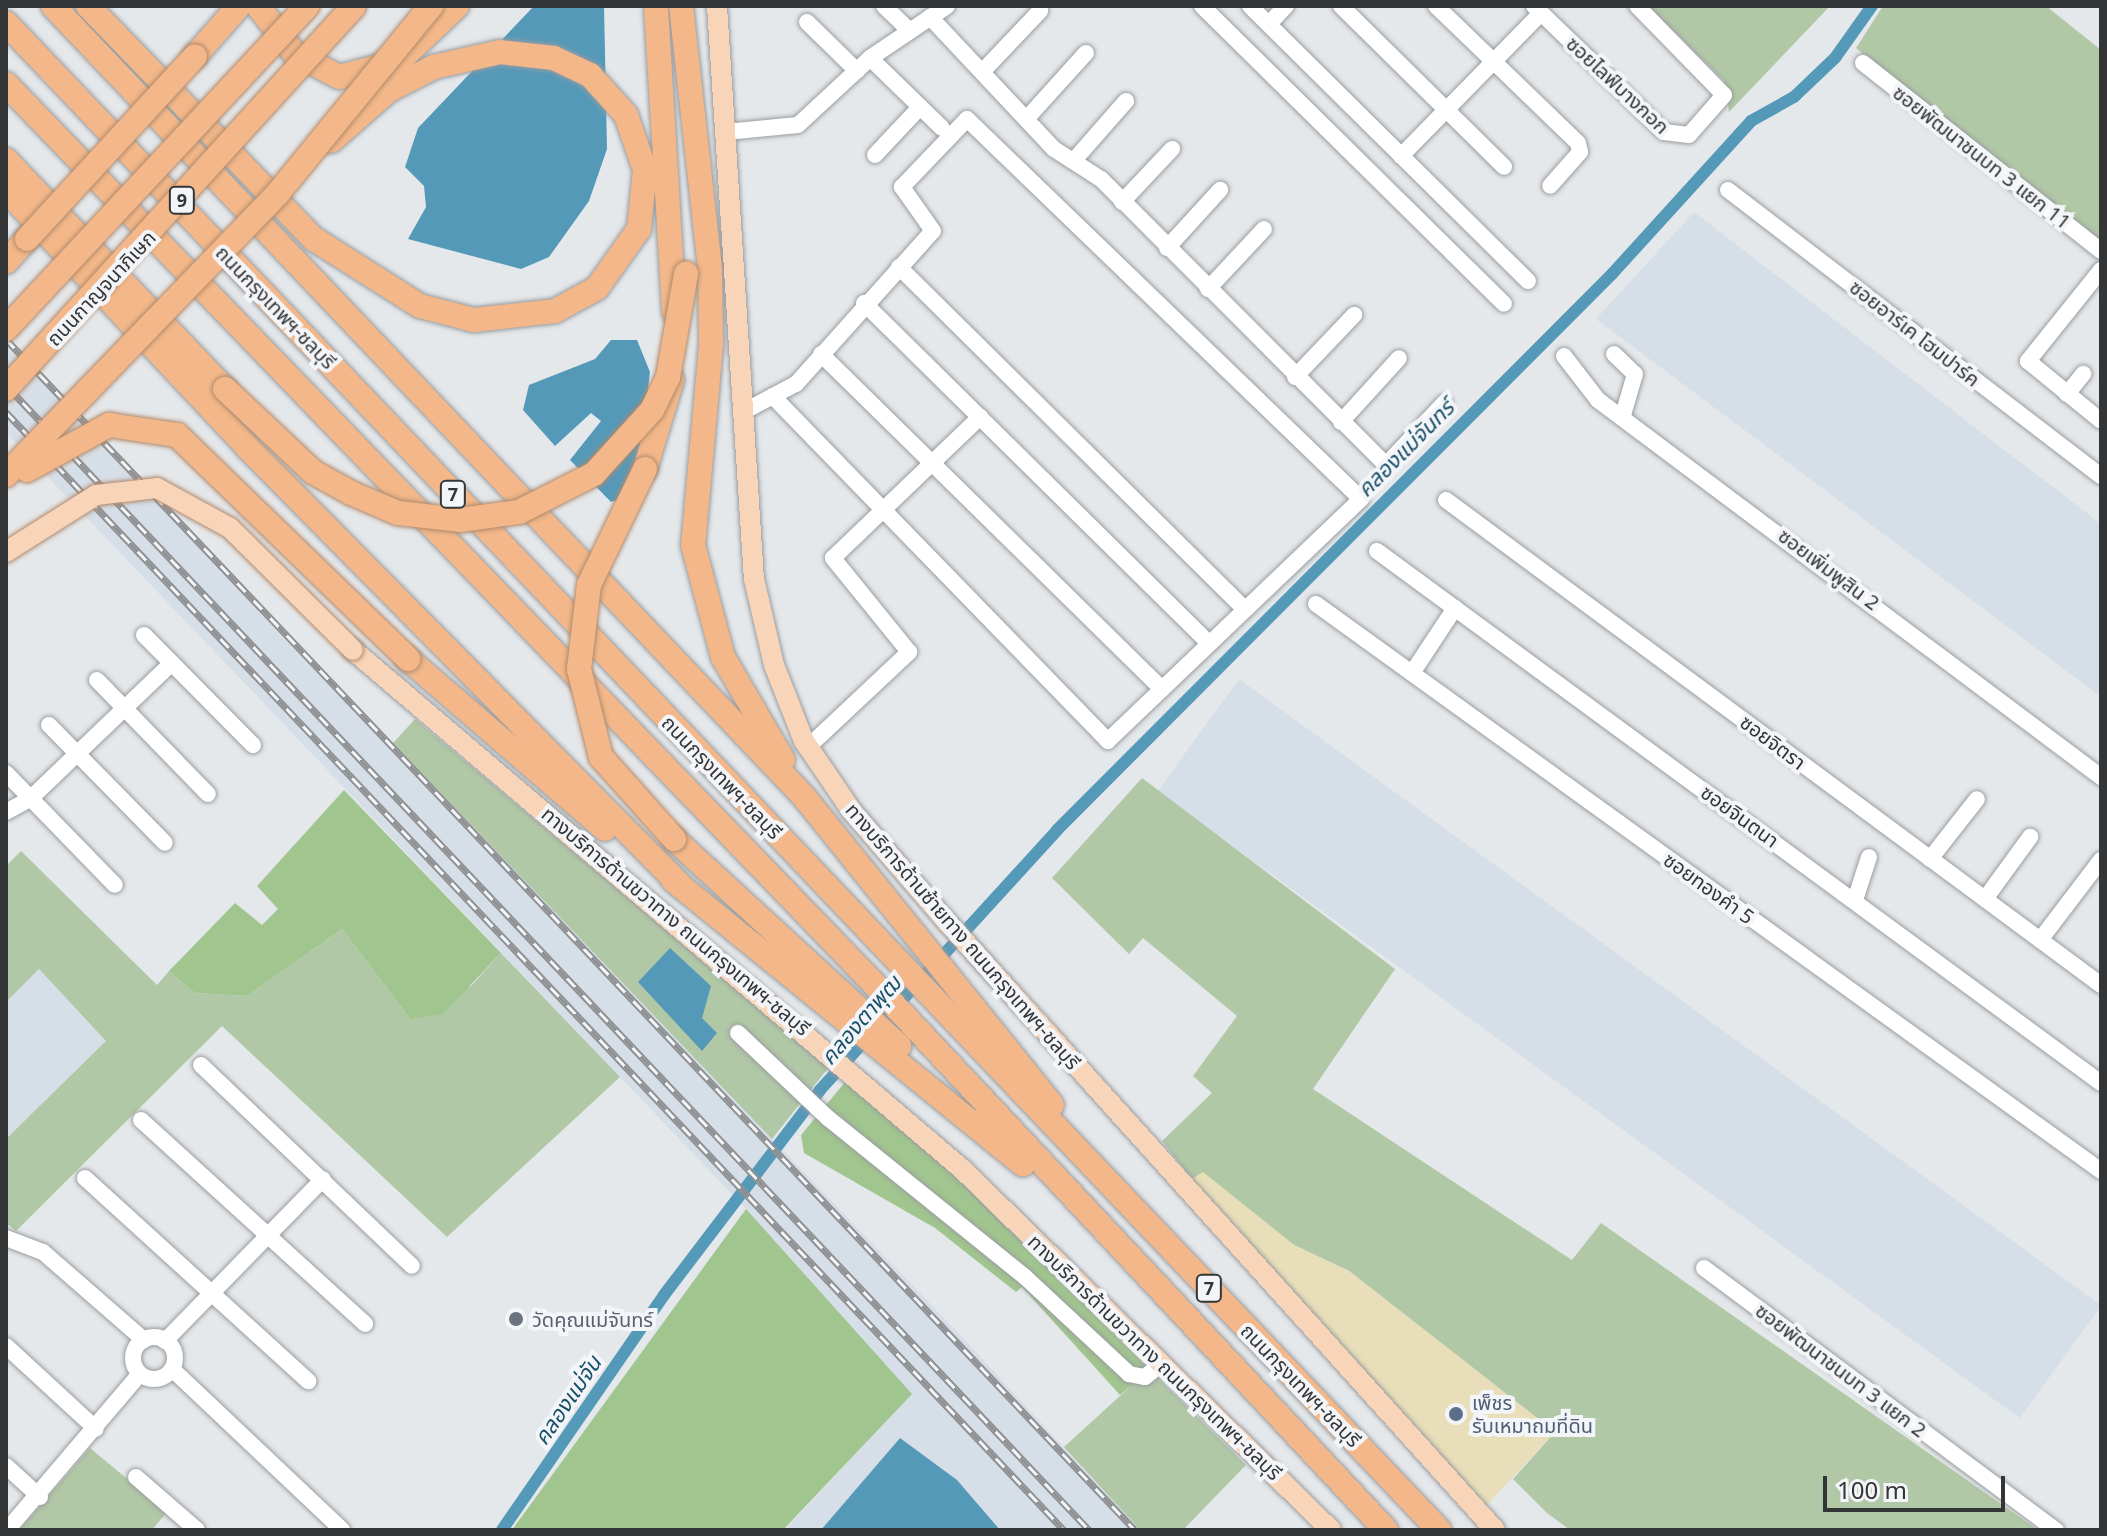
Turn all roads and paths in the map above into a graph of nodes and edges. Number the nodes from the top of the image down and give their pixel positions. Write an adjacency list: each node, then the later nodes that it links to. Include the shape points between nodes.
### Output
1 (53, 6): 108 (highway)
2 (88, 6): 51 (highway, bridge, via 314,239 420,306 474,320 555,311 597,288 628,253 644,204 639,144 609,92 554,58 500,52 423,72 389,90)
3 (239, 6): 54 (highway, bridge)
4 (258, 6): 8 (highway, via 294,53 339,77 399,61)
5 (307, 6): 66 (highway, ถนนกาญจนาภิเษก / 9, bridge)
6 (354, 6): 73 (highway, ถนนกาญจนาภิเษก / 9, bridge)
7 (431, 6): 51 (highway, bridge)
8 (457, 6)
9 (656, 6): 122 (highway, bridge, via 673,372 655,447 589,585 579,669 601,757 674,839)
10 (667, 6): 45 (highway, bridge, via 686,274 668,377 652,410 594,474 519,512 460,520 398,513 313,472 225,389)
11 (681, 6): 108 (highway, via 710,270 711,345 693,506 698,578 723,657)
12 (717, 6): 40 (main road, ทางบริการด้านซ้ายทาง ถนนกรุงเทพฯ-ชลบุรี)
13 (884, 6): 27 (street)
14 (947, 6): 23 (street)
15 (1202, 6): 64 (street)
16 (1250, 6): 26 (street)
17 (1286, 6): 26 (street)
18 (1341, 6): 37 (street)
19 (1436, 6): 30 (street)
20 (1637, 6): 21 (street, ซอยไลฟ์บางกอก, via 1721,88 1722,100 1681,138 1664,132)
21 (1538, 10): 30 (street)
22 (1040, 11): 33 (street)
23 (930, 17): 27 (street); 33 (street)
24 (807, 22): 32 (street)
25 (6, 23): 130 (highway, ถนนกรุงเทพฯ-ชลบุรี / 7)
26 (1269, 24): 43 (street)
27 (910, 31): 29 (street)
28 (1086, 53): 38 (street)
29 (870, 58): 32 (street); 36 (street)
30 (1493, 62): 37 (street); 47 (street, via 1581,148)
31 (1863, 63): 56 (street, ซอยพัฒนาชนบท 3 แยก 11)
32 (857, 71): 40 (street, via 798,125)
33 (983, 71): 38 (street)
34 (6, 84): 131 (highway, ถนนกรุงเทพฯ-ชลบุรี / 7, via 881,991)
35 (1126, 101): 44 (street)
36 (920, 107): 39 (street); 42 (street)
37 (1446, 110): 43 (street); 46 (street)
38 (1029, 116): 44 (street, via 1054,149)
39 (942, 128)
40 (726, 132): 77 (main road, ทางบริการด้านซ้ายทาง ถนนกรุงเทพฯ-ชลบุรี)
41 (1172, 149): 52 (street)
42 (875, 155)
43 (1401, 156): 61 (street)
44 (1076, 158): 52 (street)
45 (6, 160)
46 (1504, 167)
47 (1550, 186)
48 (1220, 190): 55 (street)
49 (1728, 190): 84 (street, ซอยอาร์เค โฮมปาร์ค)
50 (9, 193): 117 (highway, via 247,447)
51 (278, 193): 83 (highway, bridge)
52 (1122, 202): 55 (street)
53 (1264, 229): 62 (street)
54 (27, 239): 57 (highway); 58 (highway)
55 (1167, 248): 62 (street)
56 (2101, 251)
57 (6, 255)
58 (6, 262)
59 (899, 267): 63 (street); 92 (street); 92 (street, via 933,231 902,187 967,119 1361,499)
60 (2101, 270): 74 (street, via 2028,361)
61 (1528, 281)
62 (1208, 289): 72 (street)
63 (864, 303): 67 (street); 79 (street)
64 (1504, 304)
65 (1354, 315): 72 (street)
66 (6, 329)
67 (821, 354): 75 (street, via 796,384); 82 (street)
68 (1614, 354): 78 (street, via 1635,374)
69 (1564, 356): 78 (street, ซอยเพิ่มพูสิน 2, via 1586,389)
70 (1399, 358): 81 (street)
71 (2083, 374): 74 (street)
72 (1295, 377): 81 (street)
73 (6, 389)
74 (2067, 394): 80 (street)
75 (773, 396): 77 (street); 87 (street)
76 (1444, 403): 81 (street, via 1386,465)
77 (743, 412): 102 (main road, ทางบริการด้านซ้ายทาง ถนนกรุงเทพฯ-ชลบุรี, via 754,579 774,665)
78 (1623, 415): 105 (street, ซอยเพิ่มพูสิน 2)
79 (980, 417): 82 (street); 94 (street)
80 (2101, 421)
81 (1341, 422)
82 (931, 463): 87 (street); 98 (street)
83 (6, 475)
84 (2101, 476)
85 (6, 484): 117 (highway, bridge, via 71,440 109,425 177,435 408,659)
86 (1446, 500): 114 (street, ซอยจิตรา)
87 (883, 509): 98 (street, via 1108,741); 102 (street, via 833,564 909,652)
88 (1377, 551): 91 (street, ซอยจินตนา)
89 (6, 552): 141 (main road, ทางบริการด้านขวาทาง ถนนกรุงเทพฯ-ชลบุรี, bridge, via 96,495 157,488 230,528 353,650 862,1079)
90 (1316, 604): 96 (street, ซอยทองคำ 5)
91 (1455, 608): 96 (street); 119 (street, ซอยจินตนา)
92 (1245, 609): 94 (street)
93 (144, 635): 95 (street)
94 (1209, 643): 98 (street)
95 (172, 663): 99 (street); 101 (street)
96 (1412, 673): 127 (street, ซอยทองคำ 5)
97 (97, 680): 99 (street)
98 (1162, 689)
99 (125, 708): 103 (street); 106 (street)
100 (49, 725): 103 (street)
101 (253, 745)
102 (808, 747): 155 (main road, ทางบริการด้านซ้ายทาง ถนนกรุงเทพฯ-ชลบุรี, via 851,810 948,923)
103 (78, 753): 107 (street); 112 (street)
104 (6, 773): 107 (street)
105 (2101, 777)
106 (208, 794)
107 (31, 798): 110 (street); 116 (street)
108 (805, 798): 130 (highway, via 955,979)
109 (1977, 799): 114 (street)
110 (6, 812)
111 (2030, 837): 118 (street)
112 (165, 843)
113 (1869, 857): 119 (street)
114 (1930, 859): 118 (street, ซอยจิตรา)
115 (2101, 860): 120 (street)
116 (115, 885)
117 (683, 888): 122 (highway)
118 (1985, 899): 120 (street, ซอยจิตรา)
119 (1855, 900): 125 (street, ซอยจินตนา)
120 (2040, 940): 121 (street, ซอยจิตรา)
121 (2101, 985)
122 (854, 1016): 131 (highway, via 960,1113)
123 (738, 1033): 141 (street, via 828,1118 1024,1276 1129,1374 1145,1377)
124 (201, 1065): 129 (street)
125 (2101, 1083)
126 (141, 1120): 132 (street)
127 (2101, 1171)
128 (85, 1178): 136 (street)
129 (323, 1179): 132 (street); 134 (street)
130 (1116, 1190): 154 (highway, ถนนกรุงเทพฯ-ชลบุรี / 7)
131 (1081, 1211): 153 (highway, ถนนกรุงเทพฯ-ชลบุรี / 7)
132 (270, 1236): 136 (street); 137 (street)
133 (6, 1238): 138 (street, via 43,1252)
134 (412, 1266)
135 (1704, 1268): 156 (street, ซอยพัฒนาชนบท 3 แยก 2)
136 (212, 1294): 139 (street); 144 (street)
137 (365, 1324)
138 (144, 1340): 139 (street); 143 (street, via 133,1356)
139 (165, 1341): 142 (street)
140 (6, 1346): 145 (street)
141 (1161, 1364): 152 (main road, ทางบริการด้านขวาทาง ถนนกรุงเทพฯ-ชลบุรี)
142 (172, 1369): 143 (street, via 157,1379); 151 (street)
143 (140, 1374): 145 (street)
144 (308, 1381)
145 (96, 1429): 148 (street)
146 (6, 1466): 148 (street)
147 (136, 1477): 150 (street)
148 (40, 1497): 149 (street)
149 (7, 1530)
150 (197, 1530)
151 (342, 1530)
152 (1331, 1530)
153 (1386, 1530)
154 (1439, 1530)
155 (1495, 1530)
156 (2056, 1530)

